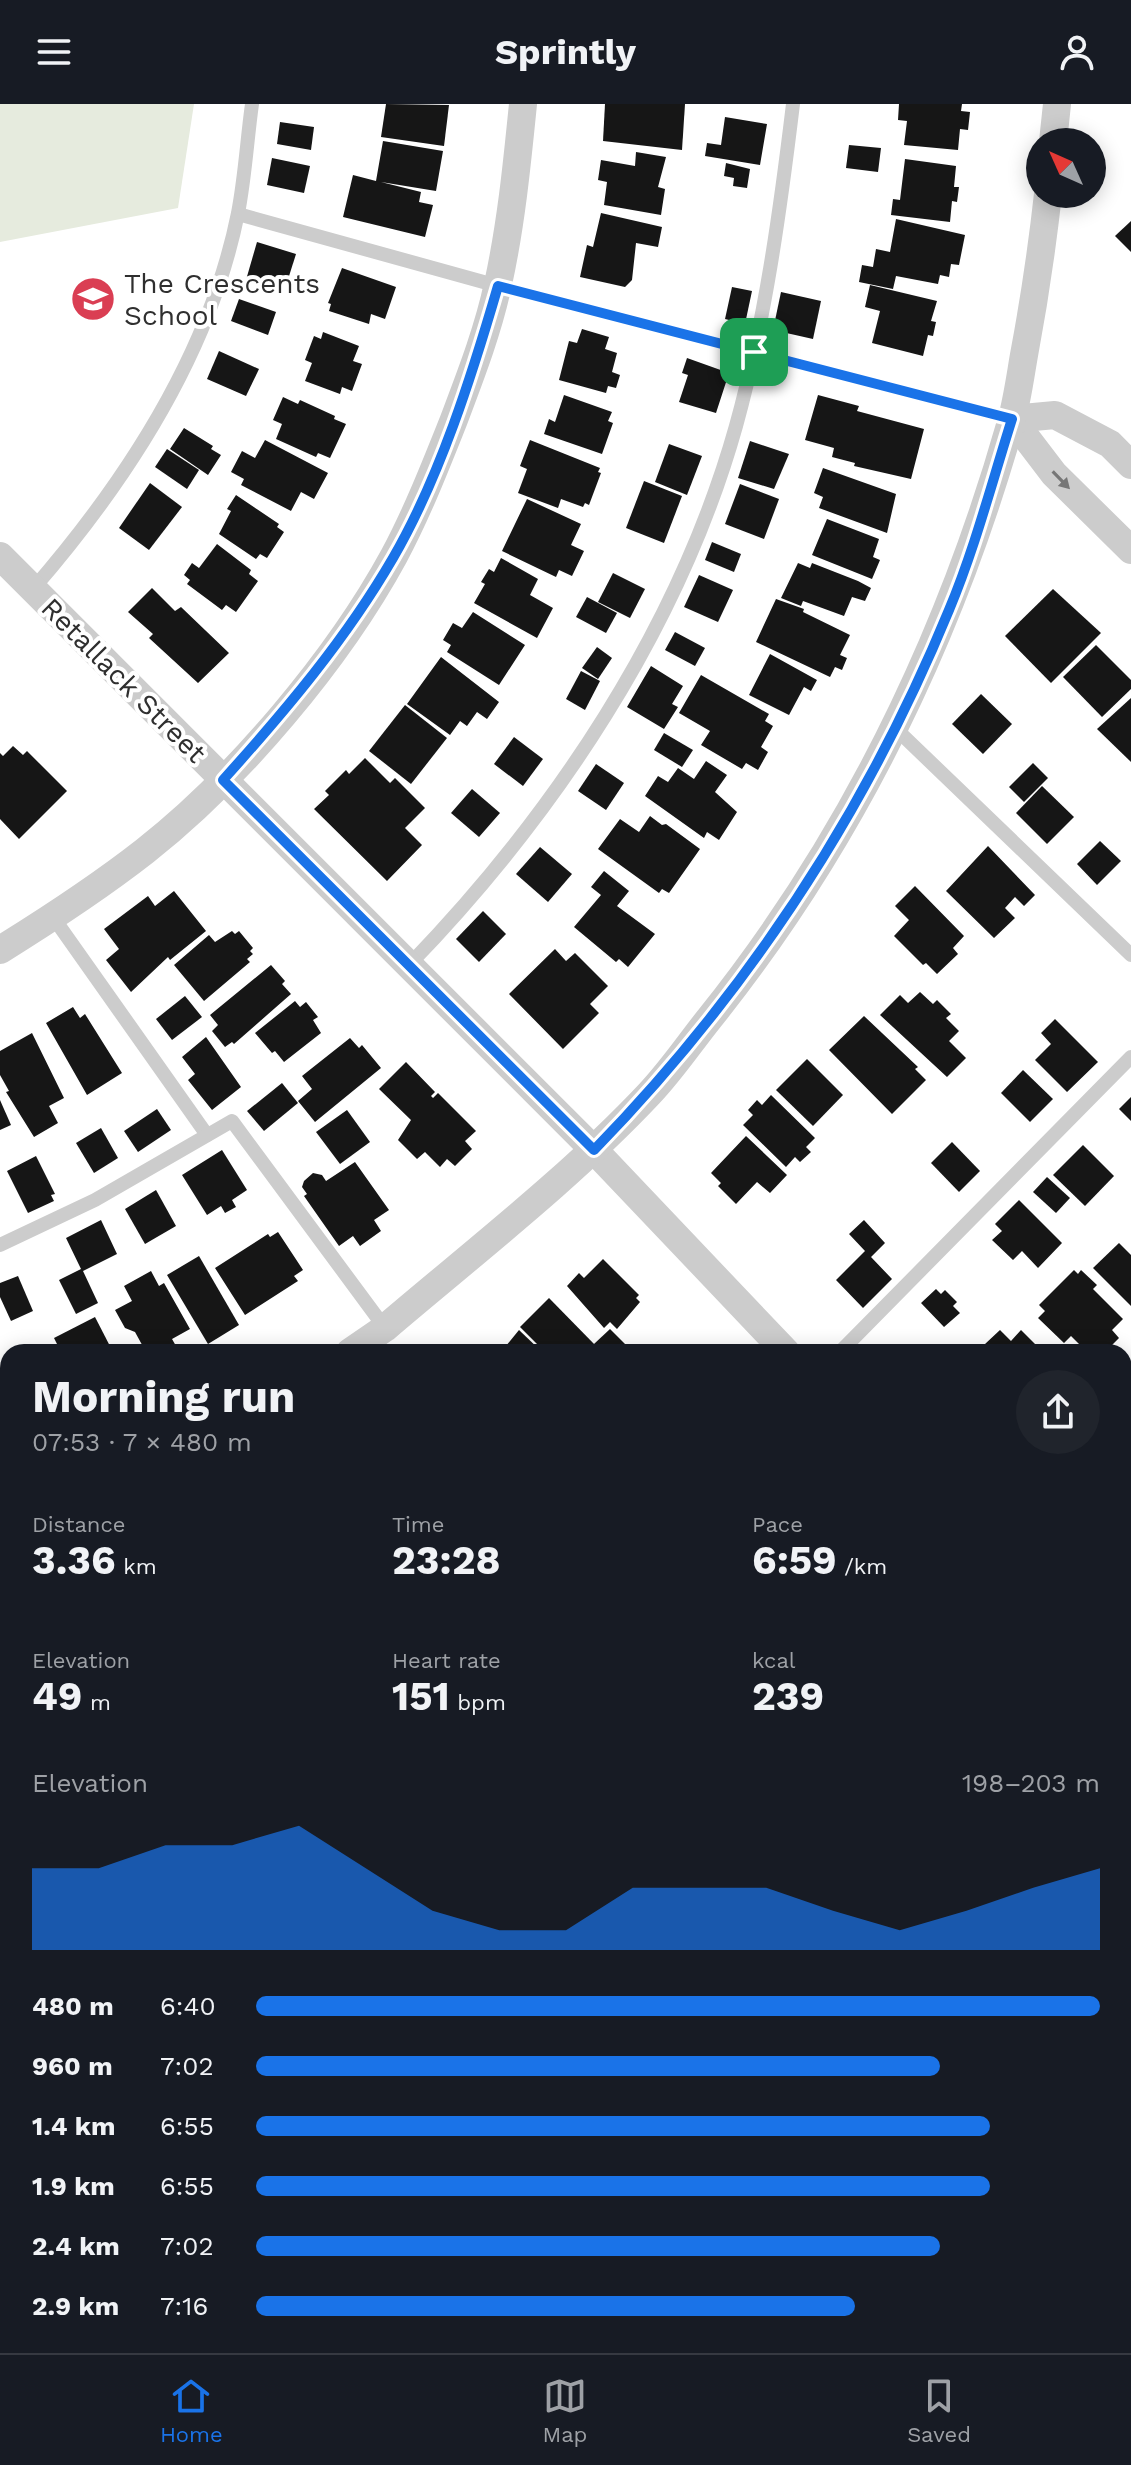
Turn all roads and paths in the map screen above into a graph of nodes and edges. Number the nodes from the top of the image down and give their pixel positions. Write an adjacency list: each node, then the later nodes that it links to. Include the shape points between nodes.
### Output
1 (252, 104): 7 (lane)
2 (523, 104): 8 (street)
3 (793, 104): 9 (lane)
4 (1057, 104): 5 (street)
5 (1054, 128)
6 (1047, 208): 10 (street)
7 (238, 214): 8 (lane); 14 (lane, via 214,297 180,378 125,466)
8 (498, 286): 9 (lane); 16 (street, via 474,368 394,556 337,646)
9 (754, 352): 10 (lane); 20 (lane, via 711,499 677,582 627,678 565,776 456,916)
10 (1012, 419): 11 (street, via 1055,415 1110,444); 12 (street, one-way to 12, via 1054,474); 15 (street, via 950,608)
11 (1131, 465)
12 (1131, 550)
13 (0, 556): 14 (street, Retallack Street)
14 (33, 589): 16 (street, Retallack Street)
15 (895, 728): 19 (lane); 23 (street, via 834,844 755,962 652,1091)
16 (223, 780): 17 (street, via 146,850); 20 (street, Retallack Street)
17 (53, 917): 18 (street); 22 (lane)
18 (0, 950)
19 (1131, 955)
20 (409, 965): 23 (street, Retallack Street)
21 (1131, 1057): 28 (lane)
22 (207, 1135): 24 (lane, via 95,1200); 25 (lane, via 232,1121)
23 (594, 1150): 25 (street); 27 (street, Retallack Street)
24 (0, 1245)
25 (385, 1328): 26 (street)
26 (362, 1344)
27 (778, 1344)
28 (848, 1344)

